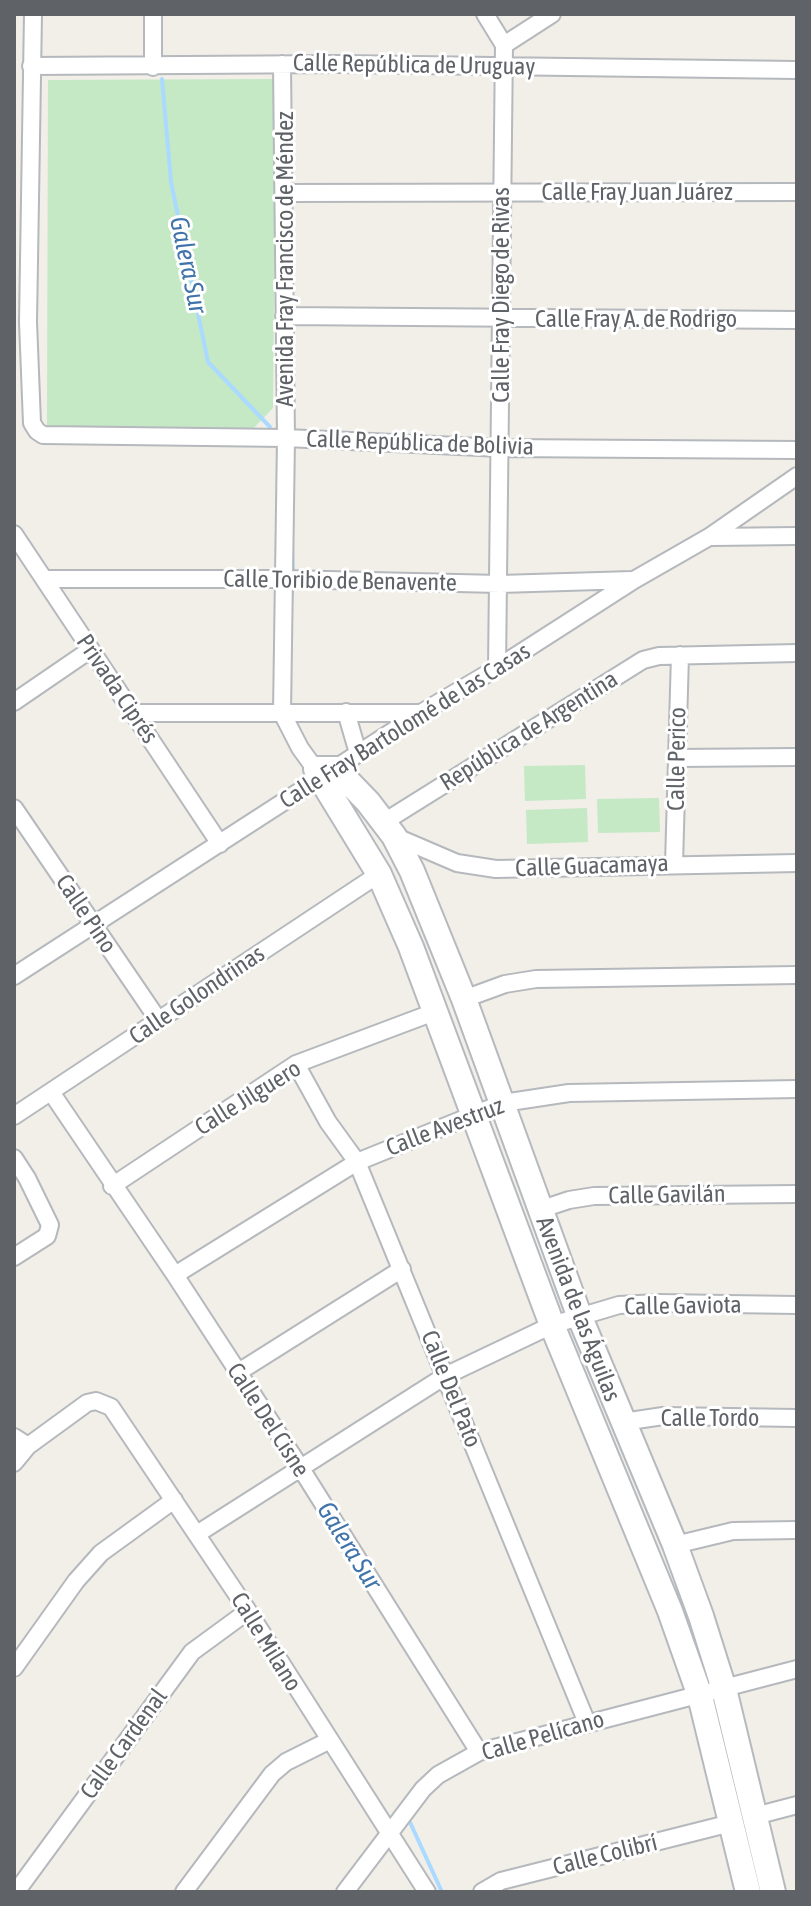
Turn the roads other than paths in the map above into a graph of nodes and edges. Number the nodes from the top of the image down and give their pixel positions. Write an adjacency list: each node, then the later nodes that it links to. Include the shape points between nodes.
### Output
1 (33, 14): 7 (street)
2 (153, 14): 9 (street)
3 (485, 14): 5 (street)
4 (552, 14): 5 (street)
5 (504, 45): 8 (street, Calle Fray Diego de Rivas)
6 (282, 64): 8 (street, Calle República de Uruguay); 9 (street, Calle República de Uruguay); 15 (street, Avenida Fray Francisco de Méndez)
7 (31, 66): 9 (street, Calle República de Uruguay); 11 (street)
8 (504, 66): 10 (street, Calle República de Uruguay); 13 (street, Calle Fray Diego de Rivas)
9 (153, 67)
10 (797, 70)
11 (29, 164): 12 (street); 19 (street)
12 (14, 174)
13 (501, 192): 14 (street, Calle Fray Juan Juárez); 15 (street, Calle Fray Juan Juárez); 17 (street, Calle Fray Diego de Rivas)
14 (797, 192)
15 (285, 193): 16 (street, Avenida Fray Francisco de Méndez)
16 (284, 316): 17 (street, Calle Fray A. de Rodrigo); 20 (street, Avenida Fray Francisco de Méndez)
17 (501, 318): 18 (street, Calle Fray A. de Rodrigo); 21 (street, Calle Fray Diego de Rivas)
18 (797, 320)
19 (21, 326): 20 (street, Calle República de Bolivia, via 32,423 43,435)
20 (286, 438): 21 (street, Calle República de Bolivia); 28 (street, Avenida Fray Francisco de Méndez)
21 (501, 448): 22 (street, Calle República de Bolivia); 30 (street, Calle Fray Diego de Rivas)
22 (797, 450)
23 (797, 476): 26 (street, Calle Fray Bartolomé de las Casas)
24 (14, 534): 27 (street, Privada Ciprés)
25 (797, 536): 26 (street)
26 (709, 537): 29 (street, Calle Fray Bartolomé de las Casas)
27 (45, 579): 28 (street, Calle Toribio de Benavente); 31 (street, Privada Ciprés)
28 (284, 579): 30 (street, Calle Toribio de Benavente); 38 (street, Avenida Fray Francisco de Méndez)
29 (634, 580): 30 (street, Calle Toribio de Benavente); 34 (street, Calle Fray Bartolomé de las Casas)
30 (500, 584): 34 (street, Calle Fray Diego de Rivas)
31 (90, 650): 35 (street); 37 (street, Privada Ciprés)
32 (797, 653): 33 (street, República de Argentina)
33 (680, 655): 42 (street, Calle Perico); 45 (street, República de Argentina, via 643,660)
34 (497, 668): 39 (street, Calle Fray Bartolomé de las Casas)
35 (14, 702)
36 (346, 712): 38 (street); 39 (street); 40 (street)
37 (133, 713): 38 (street); 48 (street, Privada Ciprés)
38 (282, 713): 43 (street, Avenida Fray Francisco de Méndez, via 300,748)
39 (421, 713): 40 (street, Calle Fray Bartolomé de las Casas)
40 (358, 753): 43 (street, Calle Fray Bartolomé de las Casas)
41 (797, 757): 42 (street)
42 (677, 758): 50 (street, Calle Perico)
43 (325, 772): 45 (street, Avenida de las Águilas); 48 (street, Calle Fray Bartolomé de las Casas); 51 (street, Avenida de las Águilas)
44 (14, 808): 46 (street, Calle Pino)
45 (389, 829): 50 (street, Calle Guacamaya, via 457,863 485,868); 55 (street, Avenida de las Águilas, via 412,871)
46 (29, 830): 47 (street); 52 (street, Calle Pino)
47 (14, 840)
48 (220, 844): 52 (street, Calle Fray Bartolomé de las Casas)
49 (797, 863): 50 (street, Calle Guacamaya)
50 (674, 864)
51 (379, 874): 56 (street, Avenida de las Águilas); 57 (street, Calle Golondrinas)
52 (94, 924): 54 (street, Calle Fray Bartolomé de las Casas); 57 (street, Calle Pino)
53 (797, 975): 55 (street, via 536,979)
54 (14, 976)
55 (464, 999): 61 (street, Avenida de las Águilas)
56 (437, 1011): 58 (street, Calle Jilguero); 62 (street, Avenida de las Águilas)
57 (159, 1021): 60 (street, Calle Golondrinas)
58 (296, 1064): 65 (street, Calle Del Pato); 67 (street, Calle Jilguero)
59 (797, 1089): 61 (street, Calle Avestruz, via 569,1093)
60 (51, 1092): 63 (street, Calle Golondrinas); 67 (street, Calle Del Cisne)
61 (503, 1103): 62 (street, Calle Avestruz); 69 (street, Avenida de las Águilas)
62 (473, 1113): 65 (street, Calle Avestruz); 75 (street, Avenida de las Águilas)
63 (14, 1116)
64 (14, 1158): 66 (street)
65 (357, 1162): 71 (street, Calle Del Pato); 72 (street, Calle Avestruz)
66 (20, 1182): 70 (street, via 49,1228 47,1236)
67 (112, 1186): 72 (street, Calle Del Cisne)
68 (797, 1194): 69 (street, Calle Gavilán, via 594,1196)
69 (539, 1210): 74 (street, Avenida de las Águilas)
70 (14, 1257)
71 (402, 1269): 76 (street); 77 (street, Calle Del Pato)
72 (175, 1275): 76 (street, Calle Del Cisne)
73 (797, 1305): 74 (street, Calle Gaviota, via 658,1303)
74 (579, 1315): 75 (street, Calle Gaviota); 79 (street, Avenida de las Águilas)
75 (552, 1325): 77 (street, Calle Gaviota); 91 (street, Avenida de las Águilas)
76 (237, 1373): 82 (street, Calle Del Cisne)
77 (445, 1376): 82 (street, Calle Gaviota); 92 (street, Calle Del Pato)
78 (797, 1418): 79 (street, Calle Tordo, via 663,1416)
79 (623, 1422): 86 (street, Avenida de las Águilas)
80 (21, 1442): 81 (street); 83 (street, Calle Milano, via 96,1401 111,1407)
81 (14, 1463)
82 (300, 1467): 85 (street, Calle Gaviota); 94 (street, Calle Del Cisne)
83 (174, 1500): 85 (street, Calle Milano); 88 (street, via 101,1553)
84 (797, 1530): 86 (street, via 733,1531)
85 (197, 1534): 87 (street, Calle Milano)
86 (675, 1545): 90 (street, Avenida de las Águilas)
87 (248, 1611): 93 (street, Calle Milano); 99 (street, Calle Cardenal, via 192,1652)
88 (14, 1668)
89 (797, 1669): 90 (street, Calle Pelícano)
90 (724, 1689): 91 (street, Calle Pelícano); 96 (street, Avenida de las Águilas)
91 (700, 1696): 92 (street, Calle Pelícano); 97 (street, Avenida de las Águilas)
92 (587, 1723): 94 (street, Calle Pelícano)
93 (328, 1741): 98 (street, Calle Milano); 100 (street, via 272,1774)
94 (479, 1752): 98 (street, Calle Pelícano, via 430,1782)
95 (797, 1805): 96 (street)
96 (755, 1816): 105 (street, Avenida de las Águilas)
97 (731, 1823): 103 (street, Calle Colibrí, via 501,1881); 104 (street, Avenida de las Águilas)
98 (389, 1831): 101 (street, Calle Pelícano); 102 (street, Calle Milano)
99 (16, 1892)
100 (184, 1892)
101 (345, 1892)
102 (427, 1892)
103 (482, 1892)
104 (748, 1892)
105 (773, 1892)

